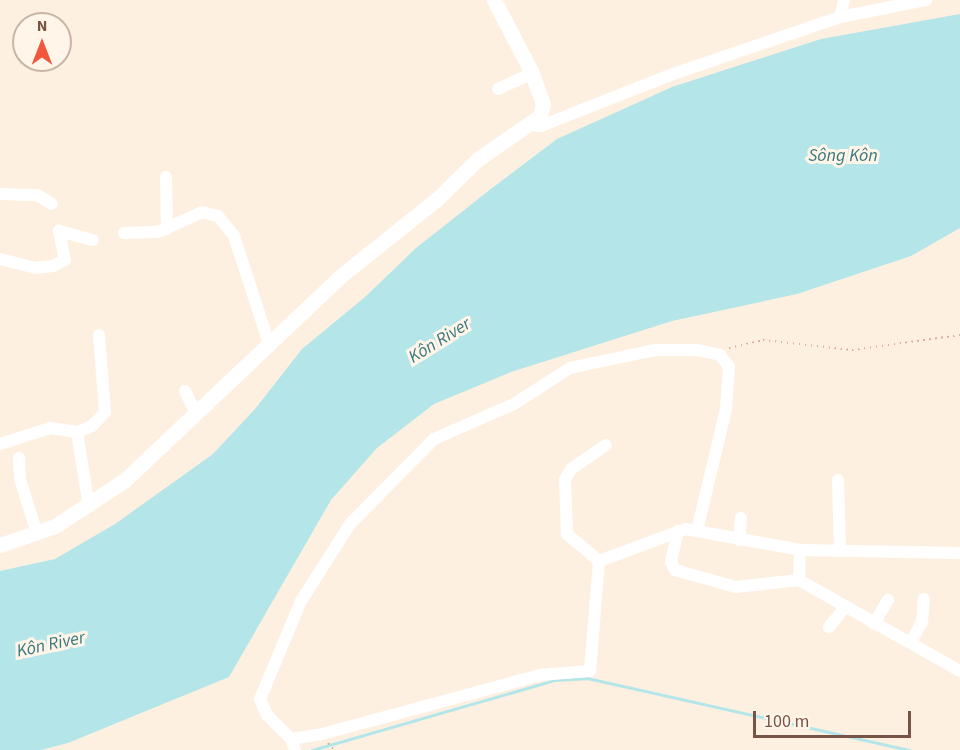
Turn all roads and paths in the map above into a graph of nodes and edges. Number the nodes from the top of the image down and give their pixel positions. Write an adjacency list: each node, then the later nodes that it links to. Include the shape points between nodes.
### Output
1 (494, 0): 5 (street)
2 (844, 0): 4 (street)
3 (926, 0): 4 (street)
4 (840, 17): 7 (street, via 673,74 541,126)
5 (532, 73): 6 (street); 7 (street, via 543,111)
6 (498, 89)
7 (528, 124): 17 (street, via 478,159)
8 (166, 177): 11 (street)
9 (0, 194): 10 (street, via 37,195)
10 (52, 204)
11 (167, 229): 12 (street); 17 (street, via 202,212 218,216 230,227)
12 (124, 233)
13 (93, 240): 14 (street, via 59,231 65,260 53,266 35,268)
14 (0, 260)
15 (99, 335): 21 (street, via 105,412 92,426)
16 (960, 335): 18 (path, via 852,350 763,340)
17 (269, 344): 20 (street)
18 (711, 352): 29 (street, via 720,355 729,367 726,409); 46 (street, via 655,350 570,368 514,404 424,446 350,524 301,601 260,699 267,715)
19 (185, 391): 20 (street)
20 (196, 414): 26 (street, via 156,454)
21 (77, 432): 22 (street, via 50,428); 26 (street)
22 (0, 444)
23 (606, 445): 36 (street, via 571,470 565,480 567,534)
24 (18, 458): 30 (street, via 20,479)
25 (838, 480): 34 (street)
26 (89, 507): 30 (street)
27 (741, 518): 31 (street)
28 (678, 531): 29 (street); 36 (street); 37 (street, via 671,562 675,570 736,586)
29 (697, 531): 31 (street)
30 (37, 534): 32 (street)
31 (739, 540): 33 (street)
32 (0, 545)
33 (800, 550): 34 (street); 37 (street)
34 (840, 550): 35 (street)
35 (960, 553)
36 (599, 561): 46 (street, via 590,671 540,675)
37 (799, 580): 40 (street)
38 (924, 599): 43 (street, via 922,621)
39 (888, 600): 41 (street)
40 (846, 607): 41 (street); 42 (street)
41 (874, 624): 43 (street)
42 (829, 627)
43 (911, 642): 44 (street)
44 (960, 670)
45 (327, 741): 47 (path)
46 (293, 745)
47 (334, 750)

